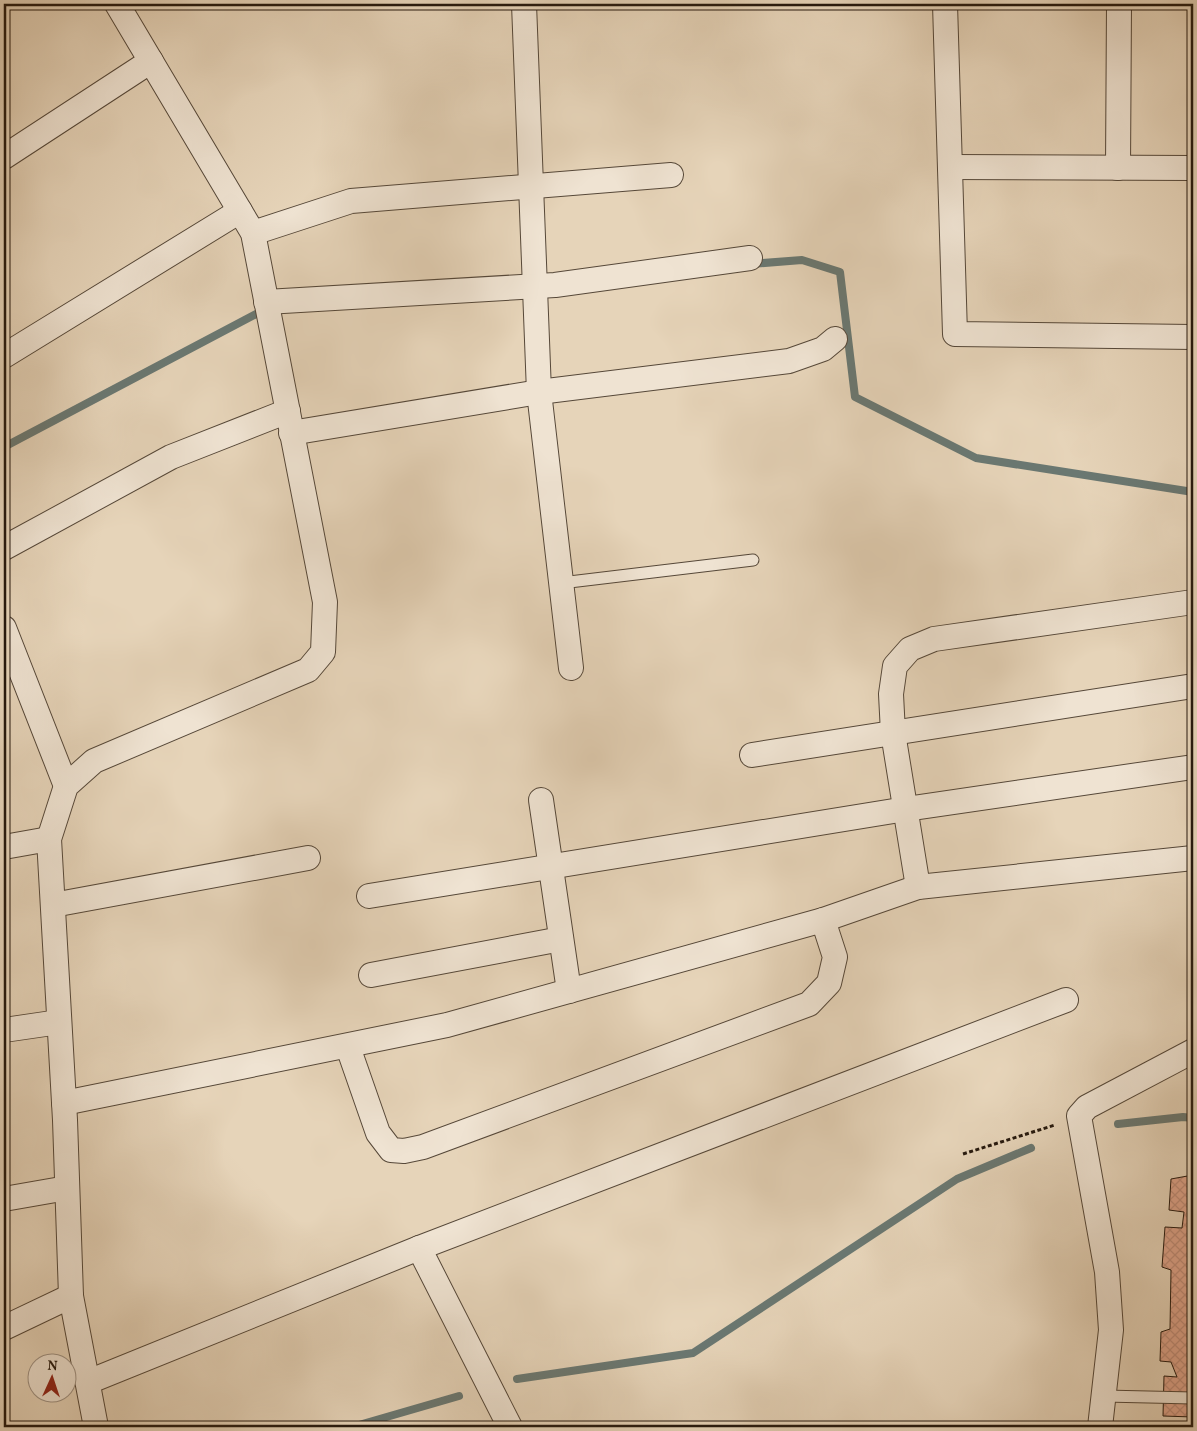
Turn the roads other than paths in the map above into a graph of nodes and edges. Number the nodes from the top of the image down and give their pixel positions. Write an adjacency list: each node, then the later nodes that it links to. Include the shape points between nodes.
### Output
1 (117, 4): 5 (street)
2 (524, 4): 11 (street)
3 (945, 4): 7 (street)
4 (1120, 4): 8 (street)
5 (151, 61): 6 (street); 12 (street)
6 (4, 157)
7 (950, 167): 8 (street); 17 (street, via 955,334)
8 (1118, 168): 9 (street)
9 (1193, 168)
10 (671, 175): 11 (street)
11 (531, 186): 13 (street, via 351,201); 15 (street)
12 (240, 211): 13 (street); 19 (street)
13 (253, 233): 16 (street)
14 (750, 258): 15 (street)
15 (534, 286): 16 (street); 20 (street)
16 (266, 302): 21 (street)
17 (1193, 337)
18 (835, 338): 20 (street, via 823,349 788,361)
19 (4, 356)
20 (539, 392): 21 (street); 24 (street)
21 (289, 422): 22 (street, via 171,457); 32 (street, via 325,602 323,652 308,670 94,761)
22 (4, 548)
23 (753, 560): 24 (lane)
24 (561, 583): 27 (street)
25 (1193, 602): 29 (street, via 934,639 910,649 895,666 891,694)
26 (4, 628): 32 (street)
27 (571, 668)
28 (1193, 686): 29 (street)
29 (893, 733): 30 (street); 34 (street)
30 (752, 755)
31 (1193, 768): 34 (street)
32 (66, 786): 35 (street)
33 (541, 800): 39 (street)
34 (906, 809): 39 (street); 40 (street)
35 (49, 839): 36 (street); 42 (street)
36 (4, 847)
37 (308, 858): 42 (street)
38 (1193, 858): 40 (street)
39 (550, 866): 41 (street); 44 (street)
40 (918, 888): 43 (street)
41 (369, 896)
42 (52, 905): 48 (street)
43 (823, 920): 46 (street); 50 (street, via 835,957 829,983 809,1004 423,1147 391,1150 378,1133)
44 (561, 939): 45 (street); 46 (street)
45 (371, 975)
46 (569, 991): 50 (street, via 447,1025)
47 (1066, 1000): 55 (street)
48 (59, 1022): 49 (street); 52 (street)
49 (4, 1030)
50 (348, 1047): 52 (street)
51 (1193, 1051): 59 (street, via 1087,1106 1079,1116 1107,1272 1111,1330)
52 (64, 1103): 53 (street)
53 (68, 1188): 54 (street); 56 (street)
54 (4, 1199)
55 (419, 1248): 58 (street); 62 (street)
56 (71, 1296): 57 (street); 58 (street)
57 (4, 1328)
58 (88, 1382): 61 (street)
59 (1104, 1396): 60 (lane); 63 (street)
60 (1193, 1398)
61 (96, 1427)
62 (510, 1427)
63 (1100, 1427)

